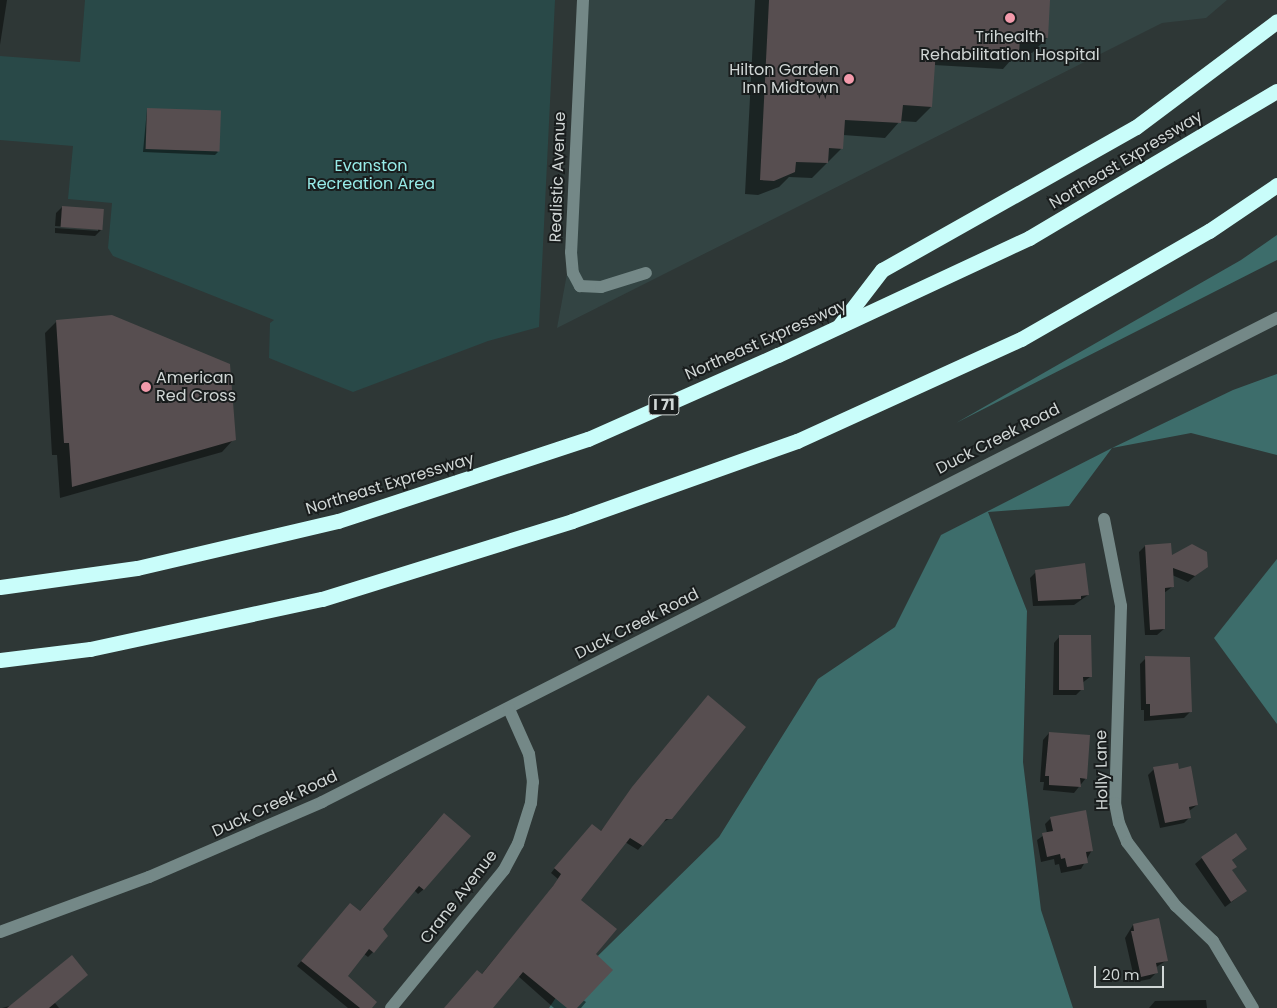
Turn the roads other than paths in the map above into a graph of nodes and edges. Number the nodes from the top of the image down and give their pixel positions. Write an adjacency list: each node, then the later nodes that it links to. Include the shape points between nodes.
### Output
1 (583, 0): 5 (street, Realistic Avenue, via 571,252 573,273 580,286 601,287)
2 (1277, 21): 7 (highway, via 1136,127 882,270)
3 (1277, 90): 7 (highway, Northeast Expressway / I 71, via 1029,238)
4 (1277, 185): 10 (highway, via 1209,230 1021,339 797,441 572,521 322,599 90,649)
5 (646, 273)
6 (1277, 318): 11 (street, Duck Creek Road)
7 (838, 327): 9 (highway, Northeast Expressway / I 71, via 588,438 338,521 137,568)
8 (1104, 519): 14 (street, Holly Lane, via 1120,606 1115,803 1119,823 1127,842 1176,906 1214,941)
9 (0, 587)
10 (0, 660)
11 (509, 708): 12 (street, Duck Creek Road, via 247,836 148,878); 13 (street, Crane Avenue, via 529,754 533,782 531,803 518,844 504,870)
12 (0, 932)
13 (390, 1008)
14 (1253, 1008)

